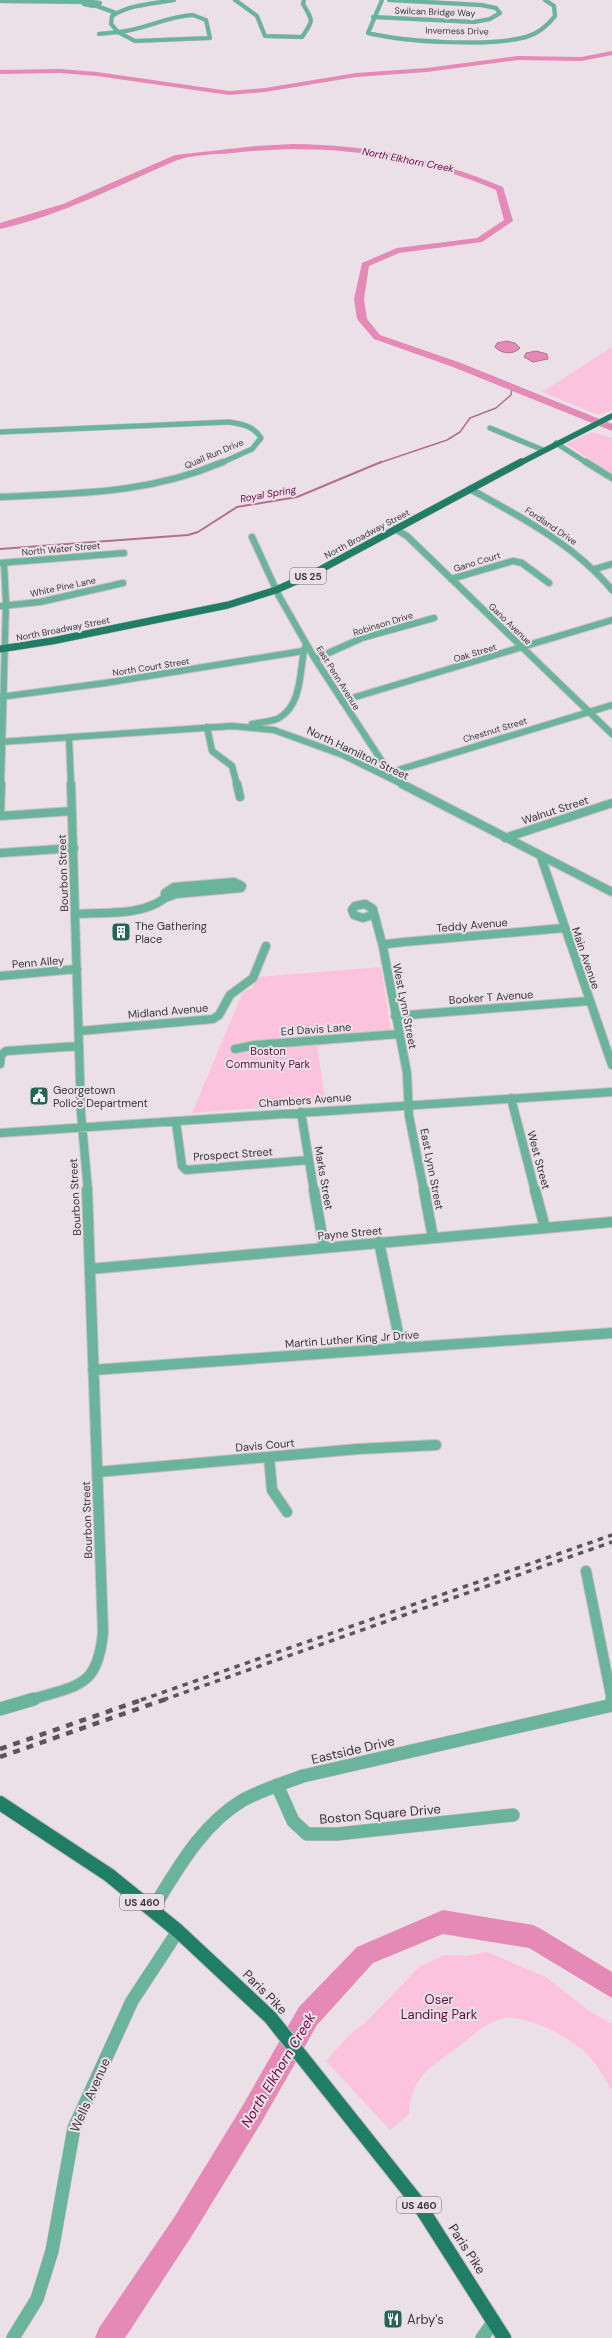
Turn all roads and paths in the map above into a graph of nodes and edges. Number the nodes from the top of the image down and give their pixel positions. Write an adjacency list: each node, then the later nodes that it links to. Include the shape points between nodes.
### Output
1 (94, 0): 10 (street); 11 (street)
2 (174, 0): 13 (street, via 133,6)
3 (235, 0): 4 (street, via 257,16 263,33 271,37 302,37 312,19 303,4)
4 (304, 0)
5 (382, 0): 14 (street)
6 (390, 0): 14 (street, Swilcan Bridge Way, via 482,5 496,8 500,13 490,19 474,22)
7 (545, 0): 14 (street, Inverness Drive, via 554,6 555,16 536,32 520,38 433,40 362,36 368,33)
8 (0, 2): 9 (street)
9 (8, 2): 10 (street)
10 (85, 3): 12 (street)
11 (100, 4): 12 (street); 13 (street)
12 (94, 5): 13 (street)
13 (118, 12): 15 (street, via 110,21)
14 (373, 17)
15 (118, 32): 15 (street, via 126,39 135,41 210,38 206,20 198,15 166,19 145,28); 16 (street)
16 (99, 34)
17 (612, 416): 20 (main road, North Broadway Street / US 25)
18 (490, 428): 21 (street)
19 (0, 432): 24 (street, Quail Run Drive, via 229,422 247,425 257,431 261,438 256,446 244,453 203,470 156,484 113,490)
20 (556, 443): 21 (main road, North Broadway Street / US 25); 22 (street)
21 (543, 450): 23 (main road, North Broadway Street / US 25)
22 (612, 478)
23 (470, 489): 25 (main road, North Broadway Street / US 25); 30 (street, Fordland Drive, via 523,518)
24 (0, 497)
25 (395, 529): 31 (street, Gano Avenue, via 407,536); 34 (main road, North Broadway Street / US 25, via 314,573)
26 (252, 537): 34 (street, East Penn Avenue)
27 (124, 553): 28 (street, North Water Street)
28 (2, 563): 36 (street)
29 (612, 564): 30 (street)
30 (595, 569): 35 (street, Fordland Drive)
31 (451, 579): 33 (street, Gano Court, via 513,561 522,563); 41 (street, Gano Avenue)
32 (123, 583): 37 (street, White Pine Lane, via 40,602)
33 (550, 583)
34 (276, 590): 40 (street, East Penn Avenue); 42 (main road, North Broadway Street / US 25, via 228,605 59,640)
35 (612, 590)
36 (3, 592): 37 (street)
37 (3, 606): 42 (street)
38 (434, 618): 44 (street, Robinson Drive, via 362,638)
39 (612, 620): 41 (street, Oak Street)
40 (306, 643): 43 (street); 44 (street, East Penn Avenue)
41 (522, 648): 46 (street, Oak Street); 48 (street, Gano Avenue)
42 (2, 649): 45 (street)
43 (303, 651): 45 (street, North Court Street, via 105,683); 49 (street, via 296,692 291,704)
44 (315, 659): 46 (street, East Penn Avenue)
45 (2, 696): 55 (street)
46 (342, 701): 56 (street, East Penn Avenue)
47 (612, 705): 48 (street, Chestnut Street)
48 (589, 712): 53 (street, Gano Avenue); 56 (street, Chestnut Street)
49 (280, 717): 50 (street); 52 (street)
50 (244, 725): 51 (street, North Hamilton Street); 52 (street, North Hamilton Street)
51 (207, 727): 54 (street, North Hamilton Street); 57 (street, via 212,751 232,766)
52 (274, 730): 56 (street, North Hamilton Street)
53 (612, 734)
54 (69, 737): 55 (street, North Hamilton Street); 59 (street, Bourbon Street)
55 (1, 742): 60 (street)
56 (386, 774): 61 (street, North Hamilton Street)
57 (240, 797)
58 (612, 803): 61 (street, Walnut Street)
59 (72, 811): 60 (street); 62 (street, Bourbon Street)
60 (0, 816)
61 (505, 838): 64 (street, North Hamilton Street)
62 (74, 848): 63 (street); 68 (street, Bourbon Street)
63 (0, 853)
64 (541, 857): 65 (street, North Hamilton Street); 69 (street, Main Avenue)
65 (612, 892)
66 (165, 898): 66 (street, via 176,894 237,890 242,886 234,882 180,886 168,889); 68 (street, via 162,902 149,907)
67 (374, 913): 71 (street, West Lynn Street)
68 (76, 914): 72 (street, Bourbon Street)
69 (564, 928): 71 (street, Teddy Avenue, via 404,942); 74 (street, Main Avenue)
70 (266, 946): 76 (street, Midland Avenue, via 253,978 230,995 219,1014 213,1018)
71 (383, 947): 75 (street, West Lynn Street)
72 (78, 969): 73 (street, Penn Alley); 76 (street, Bourbon Street)
73 (0, 976)
74 (589, 1001): 75 (street, Booker T Avenue); 81 (street, Main Avenue)
75 (395, 1016): 77 (street, West Lynn Street)
76 (80, 1031): 78 (street, Bourbon Street)
77 (399, 1034): 79 (street, Ed Davis Lane, via 254,1045); 84 (street, West Lynn Street, via 407,1073)
78 (79, 1046): 80 (street, via 6,1051 0,1055); 87 (street, Bourbon Street)
79 (235, 1049)
80 (0, 1064)
81 (612, 1065)
82 (612, 1092): 83 (street, Chambers Avenue)
83 (510, 1098): 84 (street, Chambers Avenue); 91 (street, West Street)
84 (409, 1104): 85 (street, Chambers Avenue); 92 (street, East Lynn Street)
85 (301, 1112): 86 (street, Chambers Avenue); 89 (street, Marks Street)
86 (176, 1122): 87 (street, Chambers Avenue); 89 (street, Prospect Street, via 182,1166 186,1170)
87 (82, 1128): 88 (street, Chambers Avenue); 95 (street, Bourbon Street, via 88,1196)
88 (0, 1133)
89 (309, 1160): 94 (street, Marks Street)
90 (612, 1222): 91 (street, Payne Street)
91 (545, 1228): 92 (street, Payne Street)
92 (433, 1238): 93 (street, Payne Street)
93 (379, 1242): 94 (street, Payne Street); 97 (street)
94 (324, 1247): 95 (street, Payne Street)
95 (90, 1270): 98 (street, Bourbon Street)
96 (612, 1333): 97 (street, Martin Luther King Jr Drive)
97 (401, 1347): 98 (street, Martin Luther King Jr Drive)
98 (93, 1370): 101 (street, Bourbon Street)
99 (436, 1445): 100 (street, Davis Court)
100 (269, 1457): 101 (street, Davis Court); 102 (street, via 272,1490)
101 (97, 1472): 106 (street, Bourbon Street, via 103,1632 100,1661 90,1677 81,1684)
102 (287, 1512)
103 (586, 1571): 104 (street)
104 (612, 1701)
105 (612, 1705): 107 (street, Eastside Drive, via 303,1776)
106 (0, 1709)
107 (277, 1785): 109 (street, Boston Square Drive, via 293,1821 308,1834 337,1834); 110 (street, Eastside Drive, via 236,1805 209,1829 184,1860)
108 (0, 1803): 110 (main road, Paris Pike / US 460, via 109,1875)
109 (513, 1815)
110 (152, 1910): 111 (main road, Paris Pike / US 460)
111 (178, 1931): 112 (main road, Paris Pike / US 460, via 270,2017 322,2081 418,2203); 113 (street, Wells Avenue, via 132,2001 74,2128 52,2251 37,2299)
112 (494, 2321): 114 (street); 115 (main road, Paris Pike / US 460)
113 (13, 2338)
114 (482, 2338)
115 (504, 2338)

